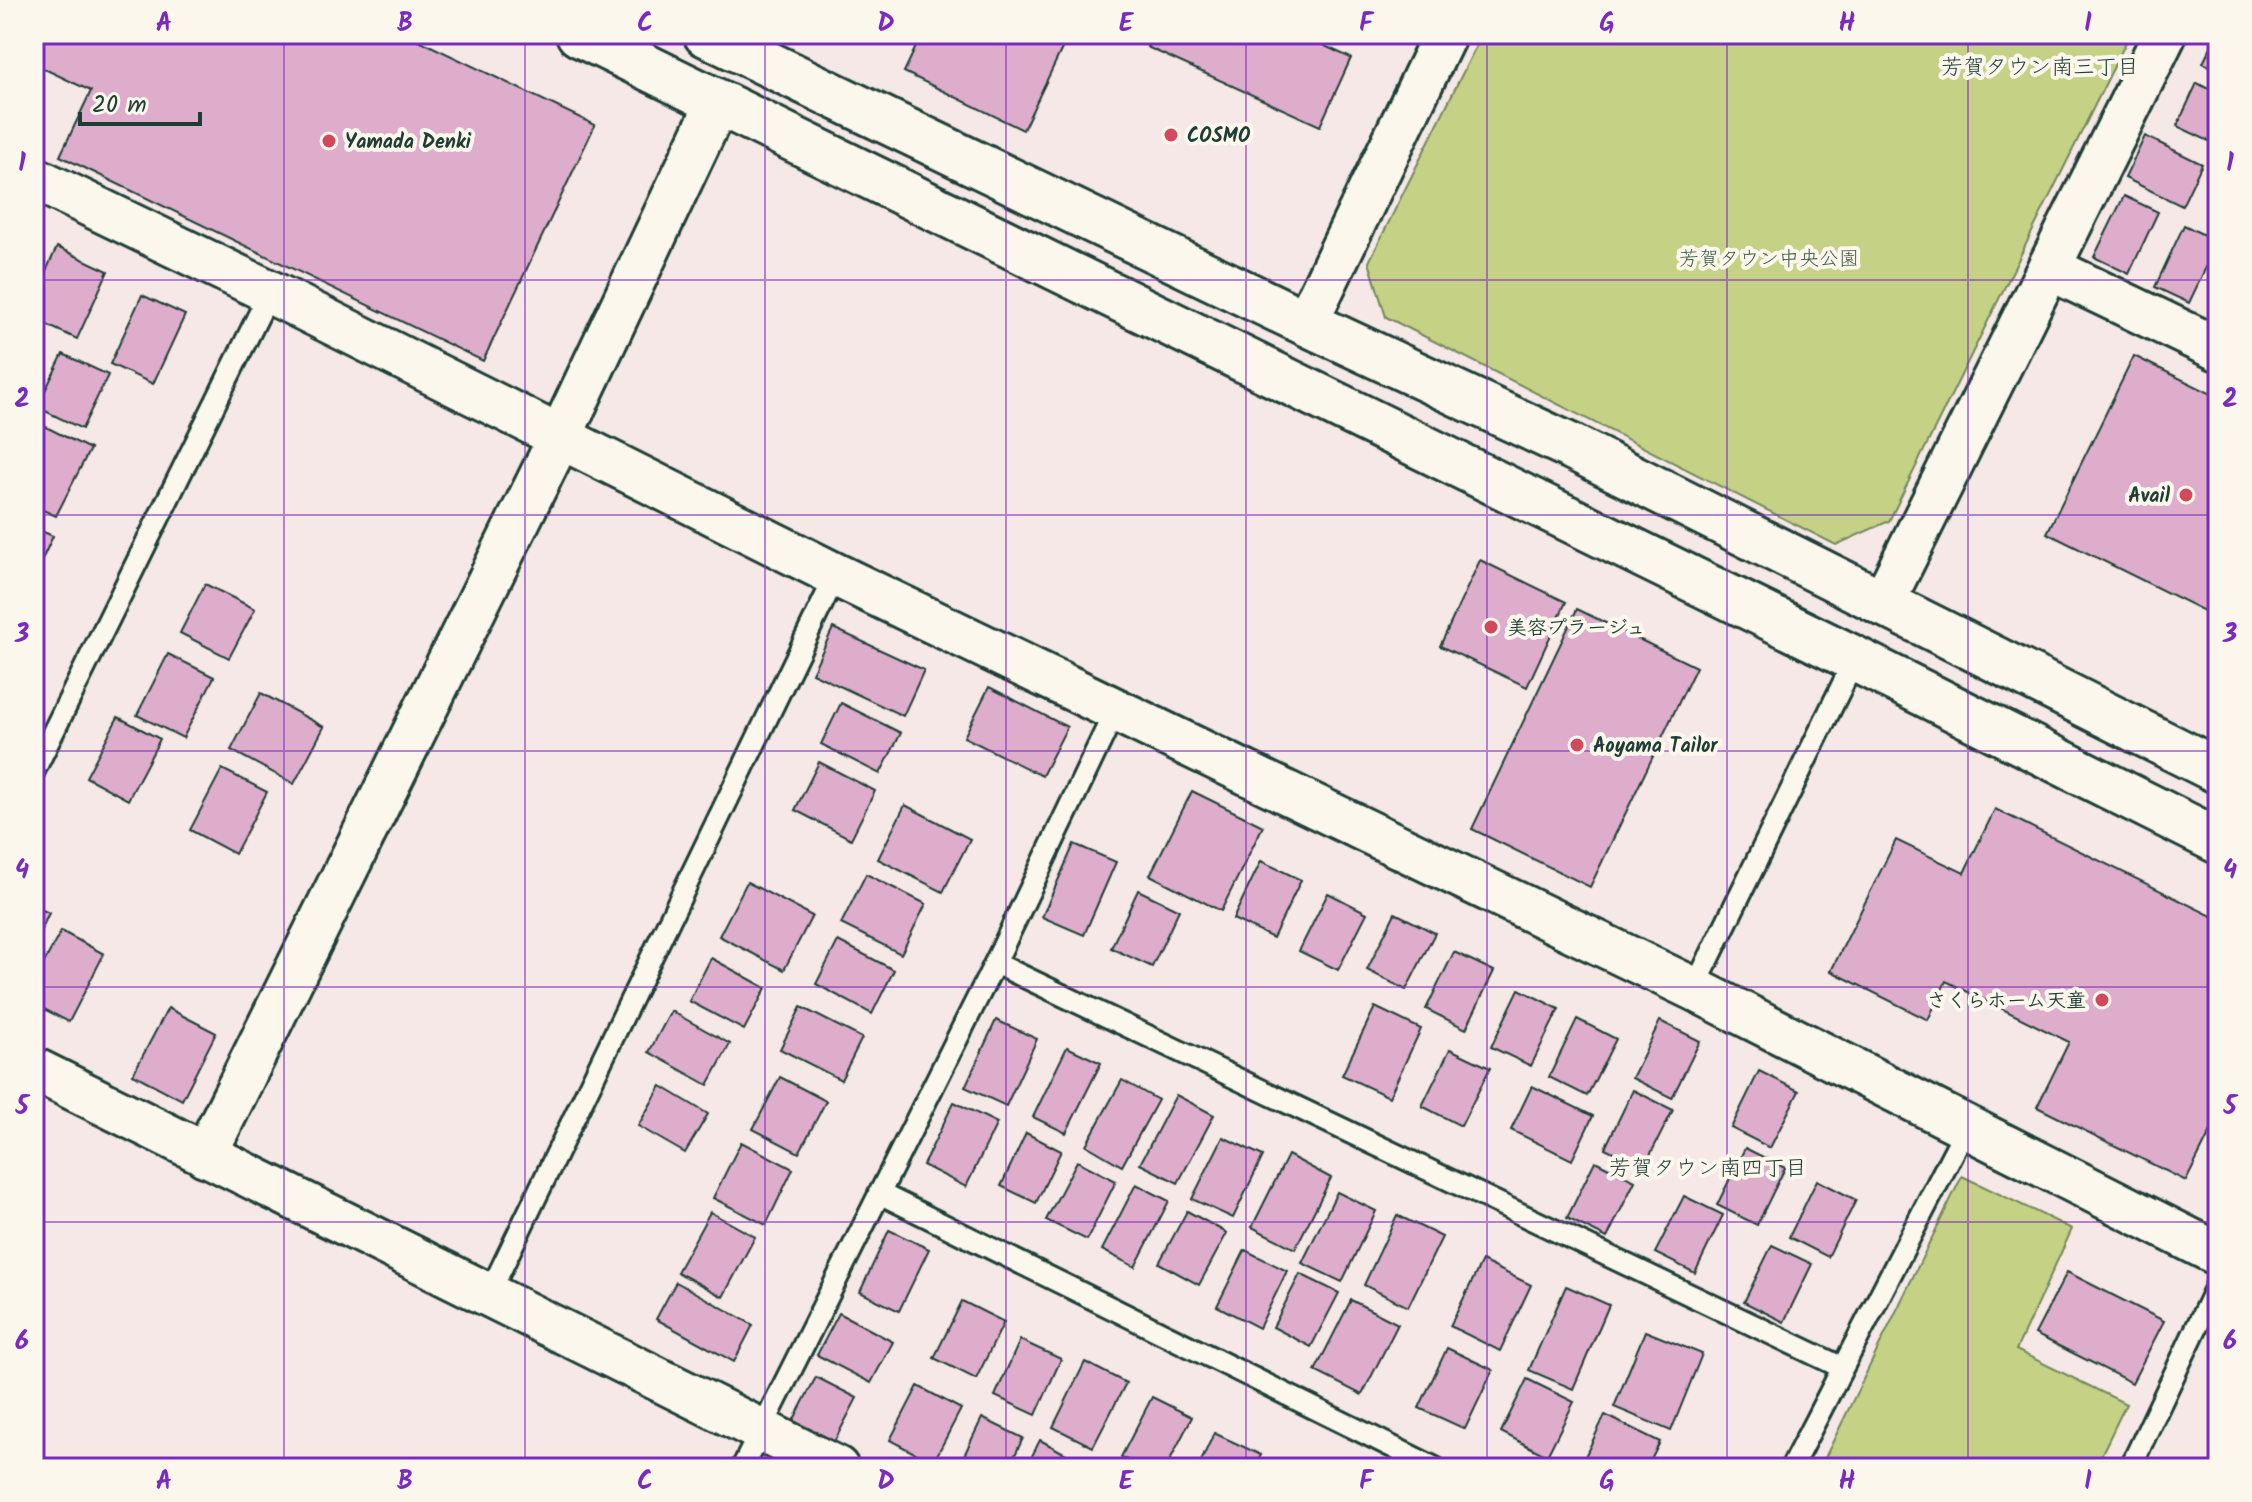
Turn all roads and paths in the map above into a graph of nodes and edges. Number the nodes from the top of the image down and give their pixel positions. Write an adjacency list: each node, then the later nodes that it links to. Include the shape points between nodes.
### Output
1 (579, 34): 5 (street)
2 (1445, 34): 9 (street)
3 (2165, 34): 7 (street)
4 (733, 40): 5 (street); 9 (street)
5 (718, 102): 11 (street); 14 (street)
6 (34, 178): 8 (street)
7 (2049, 268): 10 (street); 13 (street)
8 (270, 292): 11 (street); 16 (lane)
9 (1306, 323): 13 (street, via 1572,447)
10 (2218, 349)
11 (560, 437): 12 (street); 23 (street)
12 (836, 575): 15 (street); 27 (lane)
13 (1882, 604): 17 (street)
14 (1855, 659): 18 (street); 20 (lane)
15 (1116, 709): 19 (lane); 20 (street)
16 (34, 771)
17 (2218, 771)
18 (2218, 841)
19 (995, 963): 24 (lane); 28 (lane)
20 (1694, 989): 22 (street)
21 (34, 1069): 23 (street)
22 (1966, 1128): 25 (street); 28 (lane)
23 (205, 1155): 27 (street)
24 (879, 1193): 29 (lane); 32 (lane)
25 (2218, 1254)
26 (2218, 1282): 34 (lane)
27 (489, 1294): 29 (street)
28 (1841, 1367): 33 (lane)
29 (761, 1430): 30 (lane); 31 (street)
30 (742, 1468)
31 (837, 1468)
32 (1435, 1468)
33 (1791, 1468)
34 (2130, 1468)

